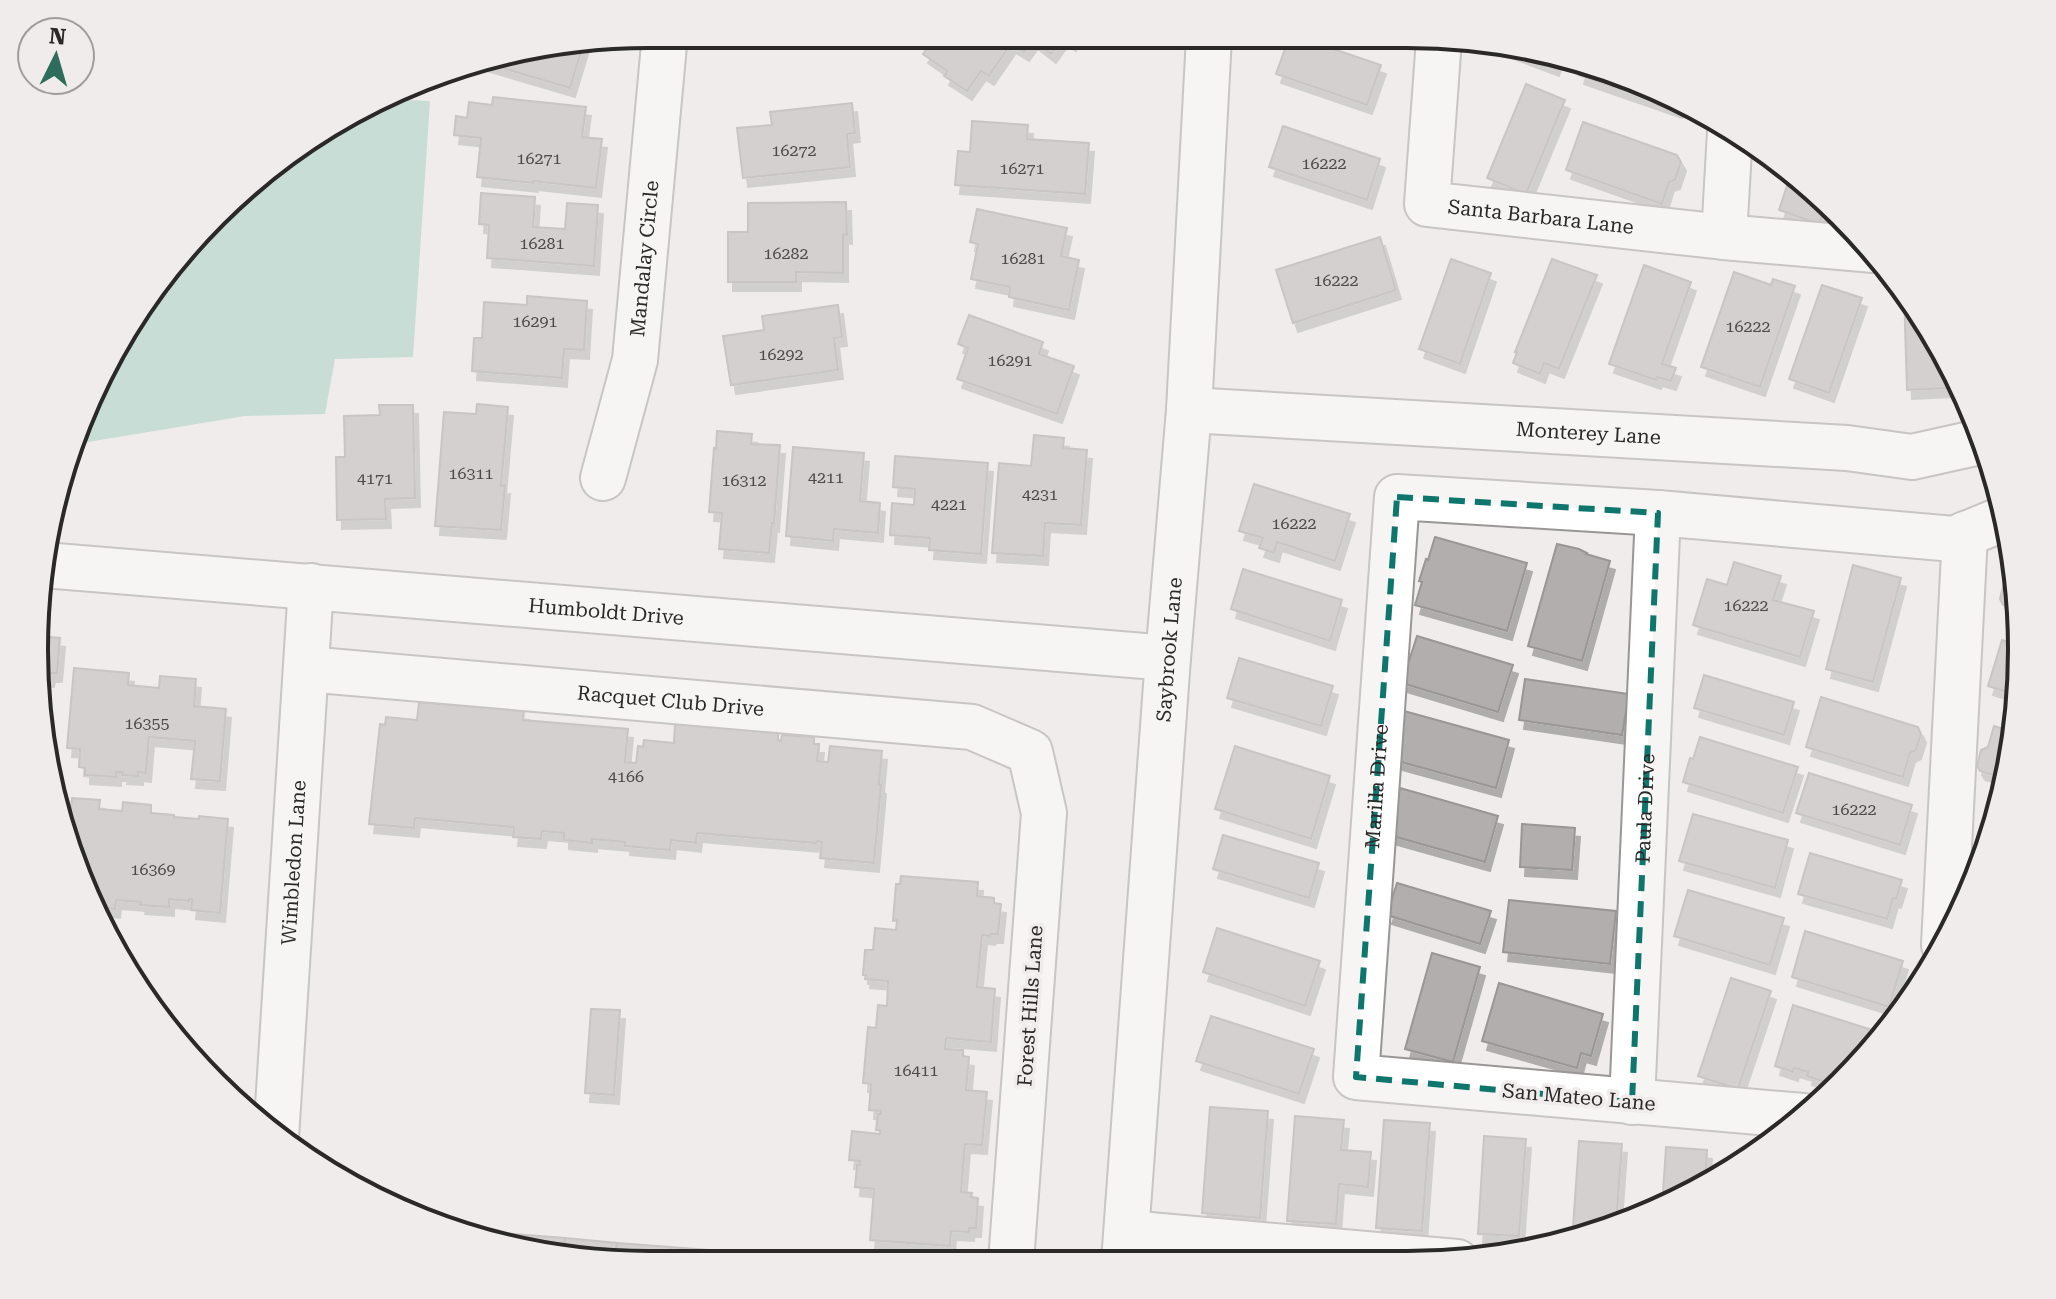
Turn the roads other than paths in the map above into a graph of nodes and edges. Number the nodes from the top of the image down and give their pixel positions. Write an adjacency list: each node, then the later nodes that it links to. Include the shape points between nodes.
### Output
1 (664, 48): 9 (street, Mandalay Circle, via 635,360)
2 (1208, 48): 7 (street, Saybrook Lane)
3 (1438, 49): 5 (street, Santa Barbara Lane, via 1427,204)
4 (1729, 142): 5 (street)
5 (1724, 237): 6 (street)
6 (1855, 248)
7 (1189, 410): 8 (street, Monterey Lane, via 1847,448 1912,457); 14 (street, Saybrook Lane)
8 (1971, 444)
9 (603, 478)
10 (1658, 513): 11 (street, via 1954,539); 18 (street, Marilla Drive, via 1397,497); 19 (street, Paula Drive)
11 (1985, 526): 17 (street)
12 (54, 566): 13 (street, Humboldt Drive)
13 (311, 586): 14 (street, Humboldt Drive); 15 (street, Wimbledon Lane)
14 (1168, 658): 22 (street, Saybrook Lane)
15 (306, 669): 16 (street, Racquet Club Drive, via 972,727); 21 (street, Wimbledon Lane)
16 (1030, 752): 23 (street, Forest Hills Lane, via 1044,813)
17 (1947, 914)
18 (1356, 1077): 19 (street, San Mateo Lane)
19 (1632, 1102): 20 (street, San Mateo Lane)
20 (1788, 1115)
21 (277, 1122)
22 (1125, 1248): 24 (street)
23 (1012, 1251)
24 (1193, 1251)

